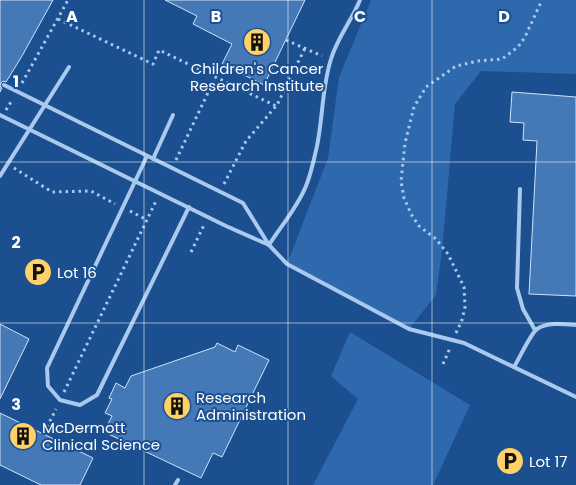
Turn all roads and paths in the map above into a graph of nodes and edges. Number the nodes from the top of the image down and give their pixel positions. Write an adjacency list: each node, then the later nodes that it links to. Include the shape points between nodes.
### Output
1 (68, 0): 4 (path)
2 (360, 0): 30 (lane, via 331,56 318,145 305,187)
3 (542, 0): 34 (path, via 518,47 502,59 456,66 426,87 414,107 401,181 411,214 448,254 464,287 465,306)
4 (58, 19): 9 (path, via 153,64 160,50); 10 (path)
5 (286, 40): 6 (path)
6 (305, 48): 7 (path); 13 (path)
7 (322, 56)
8 (69, 67): 12 (lane)
9 (215, 78): 13 (path); 19 (path)
10 (22, 83)
11 (4, 85): 12 (lane)
12 (45, 106): 16 (lane); 17 (lane)
13 (276, 106): 24 (path, via 246,141)
14 (0, 115): 16 (lane)
15 (173, 115): 18 (lane)
16 (30, 130): 21 (lane); 22 (lane)
17 (147, 156): 18 (lane); 22 (lane)
18 (153, 159): 19 (lane)
19 (172, 168): 24 (lane)
20 (19, 171): 27 (path, via 52,192 91,191)
21 (0, 176)
22 (135, 181): 25 (lane); 27 (lane)
23 (520, 189): 33 (lane, via 517,288 523,309)
24 (221, 192): 30 (lane, via 244,203)
25 (160, 193): 26 (lane); 29 (path)
26 (189, 207): 28 (lane); 38 (lane, via 97,394 80,405)
27 (123, 208): 29 (path); 38 (lane, via 47,368 48,386)
28 (208, 217): 30 (lane); 31 (path)
29 (147, 220): 38 (path)
30 (268, 245): 34 (lane, via 287,264 409,329)
31 (191, 252)
32 (576, 324): 33 (lane, via 543,326)
33 (535, 330): 36 (lane)
34 (453, 340): 35 (path); 36 (lane)
35 (443, 364)
36 (514, 367): 37 (lane)
37 (576, 397)
38 (60, 400): 39 (path)
39 (44, 433)
40 (178, 480): 41 (lane)
41 (175, 485)

